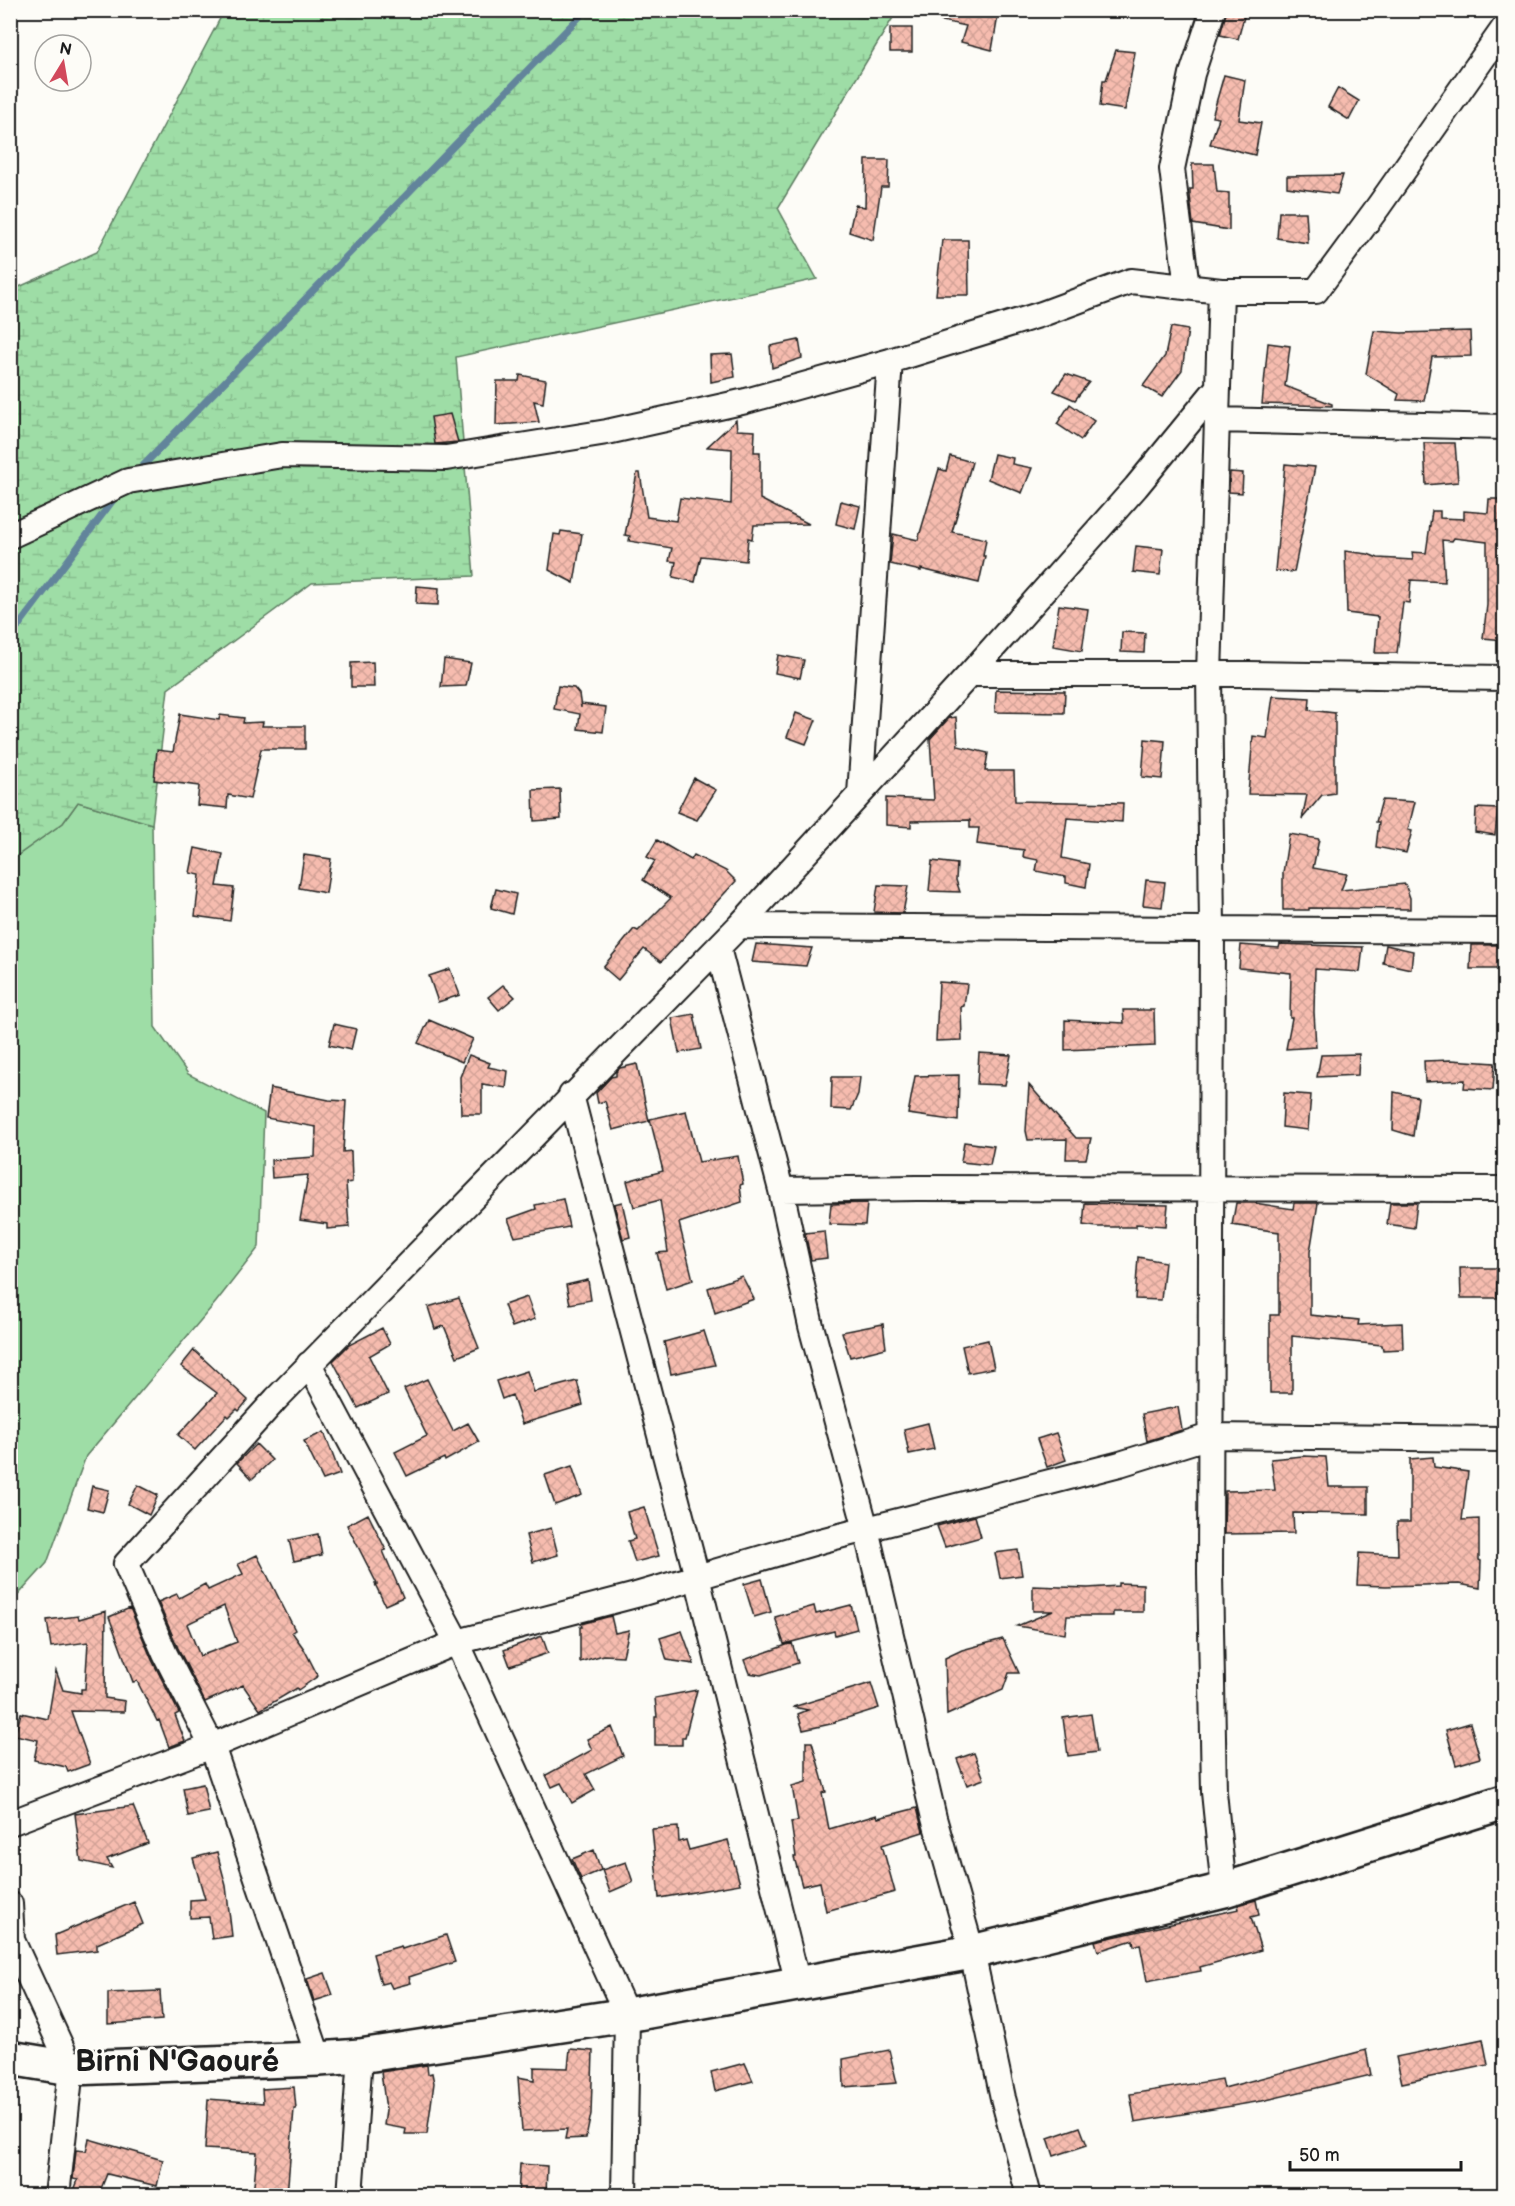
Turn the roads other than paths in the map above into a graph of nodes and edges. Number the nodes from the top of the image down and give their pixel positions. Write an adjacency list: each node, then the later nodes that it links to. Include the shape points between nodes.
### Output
1 (1213, 10): 3 (street, via 1192,74 1172,169)
2 (1504, 28): 4 (street, via 1316,291)
3 (1187, 287): 4 (street); 5 (street, via 1131,281 1042,314)
4 (1221, 291): 6 (street)
5 (890, 361): 9 (street, via 746,401 607,432 446,458 282,455 128,481); 13 (street)
6 (1218, 387): 7 (street); 10 (street, via 1136,487)
7 (1217, 420): 8 (street); 11 (street)
8 (1504, 427)
9 (10, 536)
10 (970, 674): 11 (street); 13 (street)
11 (1209, 674): 12 (street); 15 (street)
12 (1504, 678)
13 (860, 795): 14 (street)
14 (739, 926): 15 (street); 17 (street)
15 (1212, 928): 16 (street); 19 (street)
16 (1504, 931)
17 (718, 948): 18 (street); 21 (street)
18 (572, 1095): 22 (street); 26 (street)
19 (1212, 1189): 20 (street); 21 (street); 23 (street)
20 (1504, 1189)
21 (781, 1190): 25 (street, via 811,1326)
22 (309, 1364): 27 (street); 28 (street, via 126,1564 165,1654)
23 (1210, 1436): 24 (street); 25 (street, via 1120,1464); 31 (street, via 1214,1792)
24 (1504, 1438)
25 (866, 1529): 26 (street); 33 (street, via 934,1818)
26 (697, 1577): 27 (street); 34 (street)
27 (456, 1642): 28 (street); 35 (street)
28 (212, 1746): 30 (street); 38 (street)
29 (1504, 1802): 31 (highway)
30 (10, 1823)
31 (1224, 1890): 33 (highway)
32 (10, 1905): 39 (street, via 12,1940)
33 (972, 1952): 34 (highway); 43 (street, via 1003,2098)
34 (798, 1984): 35 (highway)
35 (627, 2015): 36 (highway); 42 (street)
36 (360, 2056): 38 (highway); 41 (street)
37 (10, 2058): 39 (highway)
38 (319, 2059): 39 (highway)
39 (71, 2068): 40 (street)
40 (57, 2196)
41 (350, 2196)
42 (624, 2196)
43 (1029, 2196)

